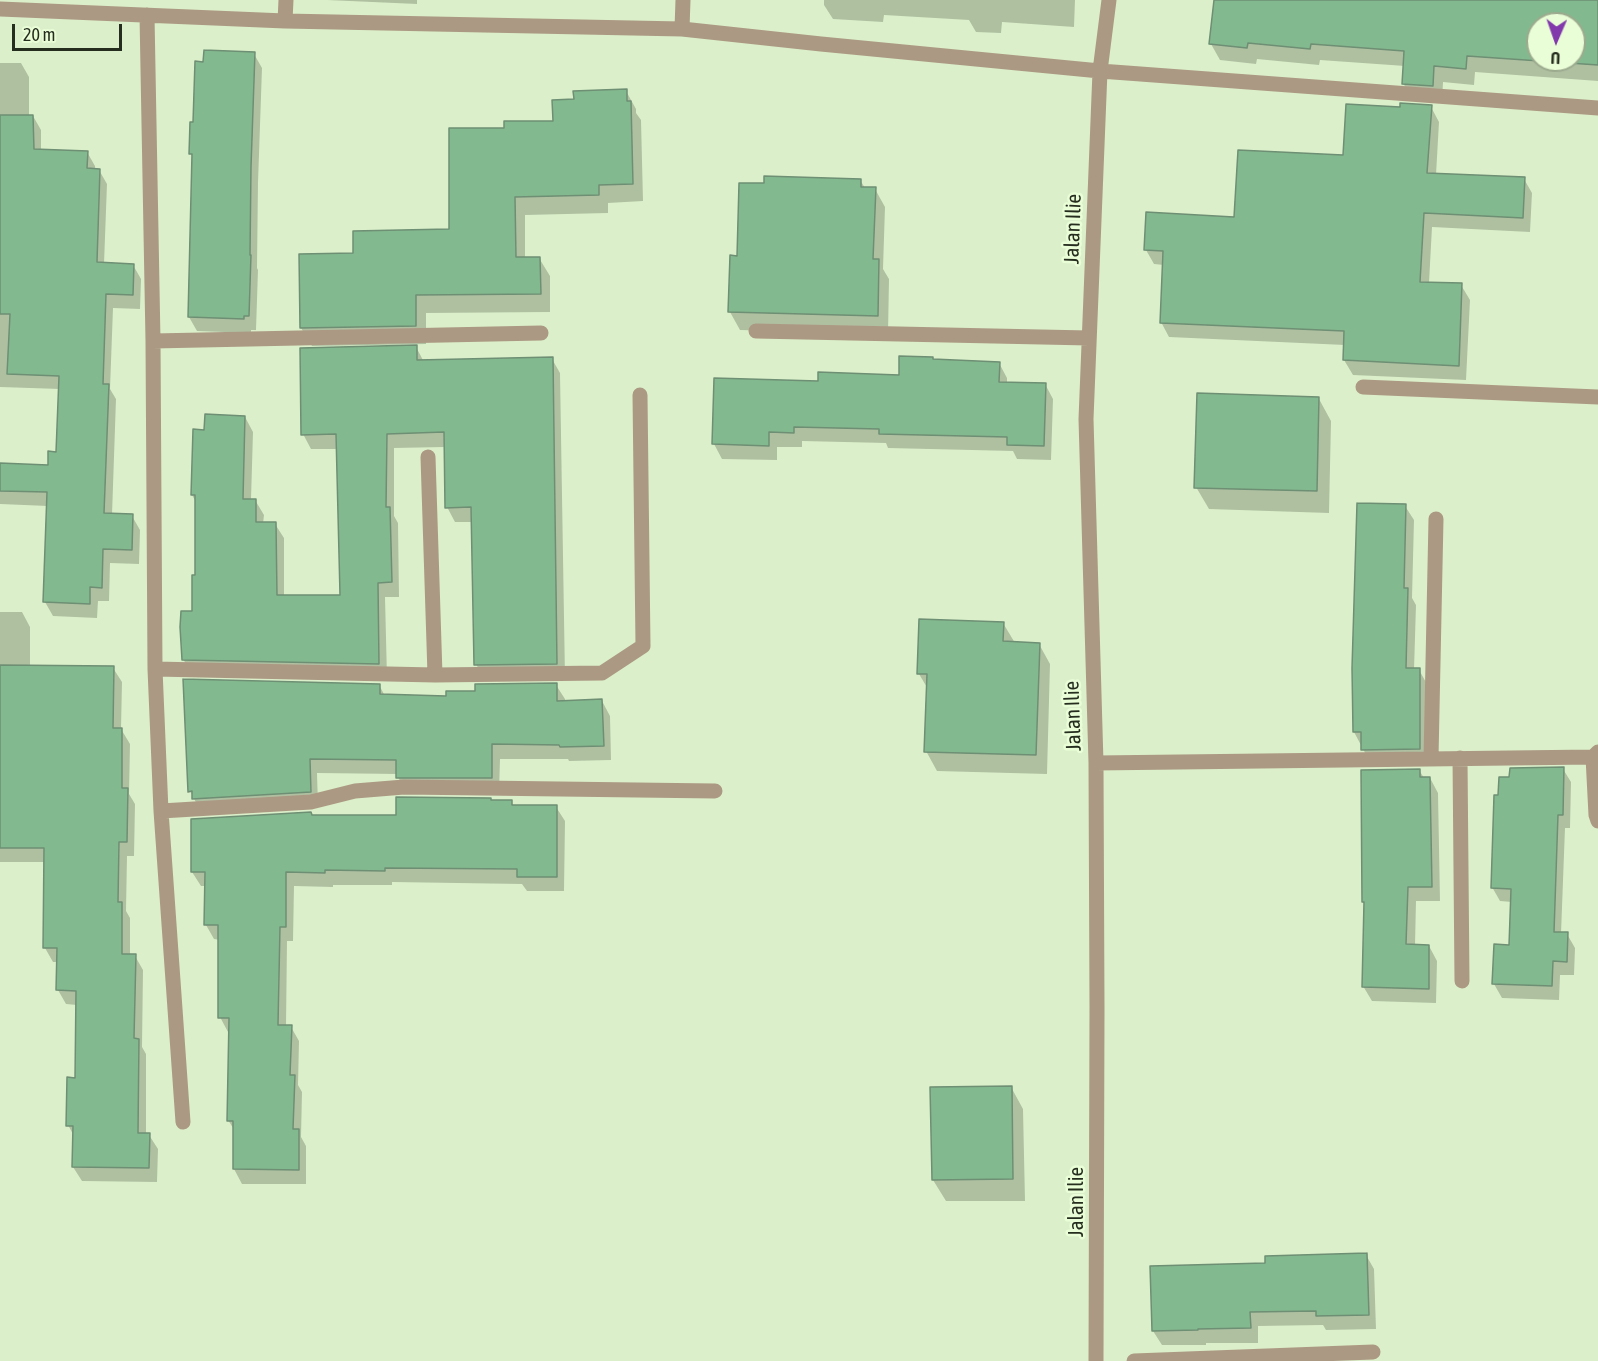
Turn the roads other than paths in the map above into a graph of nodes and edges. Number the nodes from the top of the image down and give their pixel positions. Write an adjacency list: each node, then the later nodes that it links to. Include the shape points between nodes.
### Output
1 (286, 0): 6 (street)
2 (683, 0): 7 (street)
3 (1109, 0): 8 (street, Jalan Ilie)
4 (0, 9): 5 (street)
5 (147, 15): 6 (street); 13 (street)
6 (285, 21): 7 (street)
7 (682, 29): 8 (street)
8 (1100, 71): 9 (street); 12 (street, Jalan Ilie)
9 (1598, 108)
10 (756, 332): 12 (street)
11 (541, 333): 13 (street)
12 (1089, 338): 24 (street, Jalan Ilie, via 1086,419)
13 (153, 341): 19 (street)
14 (1363, 387): 16 (street)
15 (640, 394): 20 (street, via 643,646 602,673)
16 (1598, 397)
17 (428, 457): 20 (street)
18 (1436, 519): 22 (street)
19 (155, 669): 20 (street); 26 (street)
20 (435, 675)
21 (1595, 754): 23 (street); 27 (street)
22 (1431, 758): 23 (street); 24 (street)
23 (1460, 758): 28 (street)
24 (1096, 763): 31 (street, Jalan Ilie)
25 (715, 791): 26 (street, via 404,787 355,791 311,802)
26 (161, 811): 29 (street)
27 (1598, 821)
28 (1462, 981)
29 (183, 1122)
30 (1373, 1352): 32 (street)
31 (1096, 1361)
32 (1134, 1361)

